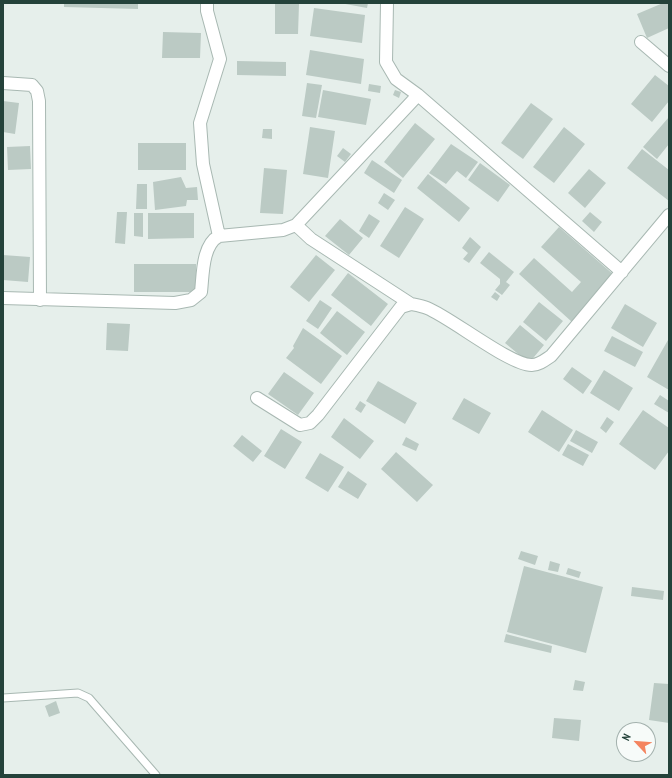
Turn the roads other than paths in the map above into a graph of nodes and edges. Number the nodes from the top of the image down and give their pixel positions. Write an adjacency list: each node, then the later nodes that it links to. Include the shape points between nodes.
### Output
1 (207, 3): 9 (street, via 220,59 200,122 203,164)
2 (387, 3): 6 (street, via 386,62 396,79)
3 (641, 42): 4 (street)
4 (669, 66)
5 (3, 83): 12 (street, via 32,85 37,91 39,101)
6 (418, 95): 8 (street); 10 (street)
7 (669, 215): 10 (street)
8 (296, 225): 9 (street, via 283,230); 13 (street, via 311,240)
9 (219, 236): 12 (street, via 213,239 208,248 201,292 191,300 175,303)
10 (622, 272): 13 (street, via 551,356 533,365 504,354 426,308)
11 (3, 298): 12 (street)
12 (40, 300)
13 (411, 304): 14 (street, via 401,307 310,423 300,425)
14 (256, 398)
15 (3, 698): 16 (lane, via 78,693 89,698)
16 (156, 775)

